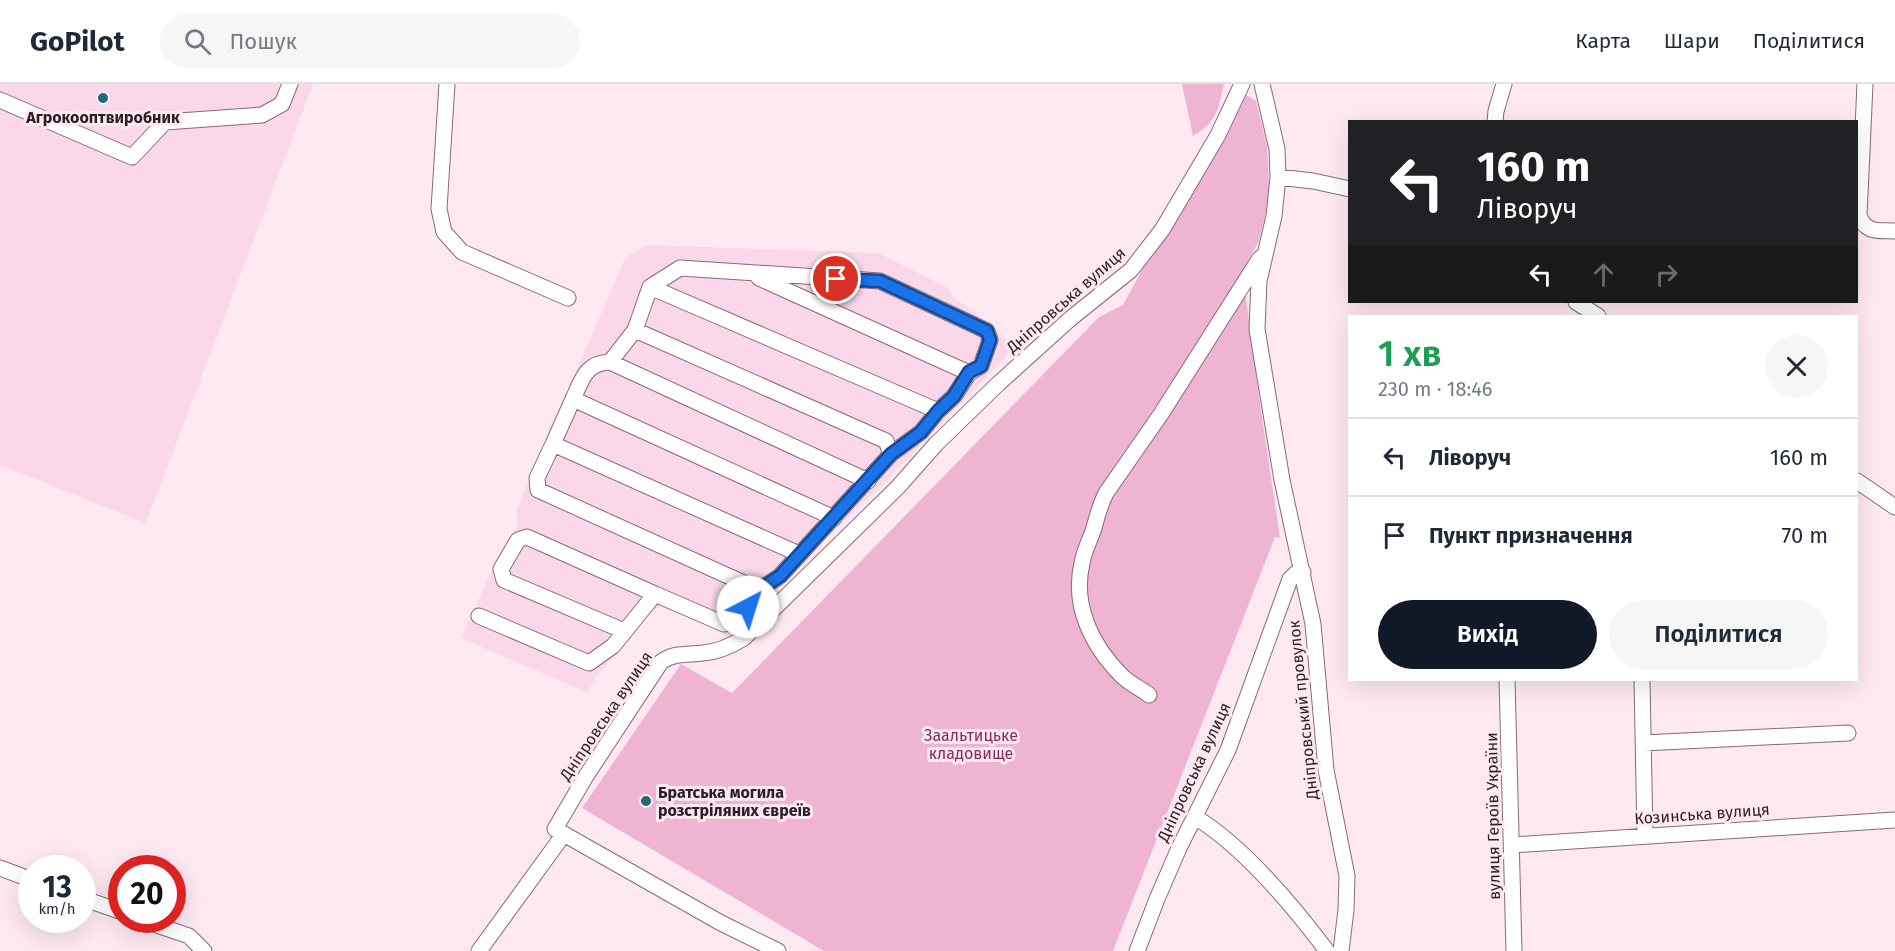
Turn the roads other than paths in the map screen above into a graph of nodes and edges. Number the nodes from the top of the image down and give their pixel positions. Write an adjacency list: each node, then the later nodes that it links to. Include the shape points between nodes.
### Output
1 (290, 84): 7 (street, via 282,104 262,115 165,122 132,157)
2 (447, 84): 15 (street, via 439,209 444,232 462,252)
3 (1242, 84): 27 (street, Дніпровська вулиця, via 1201,165 1139,262 998,384)
4 (1262, 84): 9 (street, via 1277,149)
5 (1504, 84): 8 (street)
6 (1865, 84): 11 (street, via 1859,216 1870,230)
7 (0, 100)
8 (1495, 120)
9 (1278, 177): 10 (street); 12 (street)
10 (1348, 189)
11 (1895, 231)
12 (1266, 248): 31 (street, via 1257,295 1257,329 1282,480); 38 (street, via 1106,494 1082,562 1079,601 1088,627 1121,675)
13 (749, 273): 14 (street, via 680,268); 20 (street); 20 (street, via 880,281 987,331 990,340 981,366)
14 (650, 287): 18 (street); 22 (street)
15 (568, 298)
16 (1578, 303): 17 (street)
17 (1596, 315)
18 (635, 330): 19 (street); 24 (street, via 886,441)
19 (610, 362): 21 (street, via 585,372); 25 (street)
20 (969, 372): 22 (street, via 954,396)
21 (573, 399): 23 (street); 29 (street)
22 (938, 411): 24 (street, via 921,432)
23 (553, 444): 30 (street); 32 (street, via 537,478 538,490)
24 (891, 454): 25 (street)
25 (872, 477): 27 (street); 29 (street)
26 (1858, 482): 28 (street)
27 (898, 487): 43 (street, Дніпровська вулиця, via 744,638 725,648 701,654 676,654 661,662 555,829)
28 (1895, 507)
29 (834, 518): 30 (street)
30 (799, 554): 32 (street, via 780,576)
31 (1303, 572): 41 (street, Дніпровська вулиця, via 1290,579 1234,734); 54 (street, Дніпровський провулок, via 1313,624 1326,770 1347,876)
32 (759, 590): 33 (street, via 748,607 724,624)
33 (655, 594): 35 (street); 35 (street, via 527,537 518,540 501,569 504,580)
34 (479, 616): 35 (street, via 589,663 613,646)
35 (624, 631)
36 (1507, 681): 45 (street, вулиця Героїв України)
37 (1642, 681): 40 (street)
38 (1149, 695)
39 (1848, 733): 40 (street)
40 (1643, 743): 44 (street)
41 (1195, 817): 52 (street, Дніпровська вулиця, via 1156,899); 53 (street, via 1243,855)
42 (1895, 820): 44 (street, Козинська вулиця)
43 (564, 834): 50 (street); 51 (street)
44 (1645, 836): 45 (street, Козинська вулиця)
45 (1512, 845): 55 (street, вулиця Героїв України)
46 (0, 868): 47 (street)
47 (18, 875)
48 (180, 933): 49 (street)
49 (204, 951)
50 (479, 951)
51 (778, 951)
52 (1137, 951)
53 (1327, 951)
54 (1341, 951)
55 (1515, 951)

